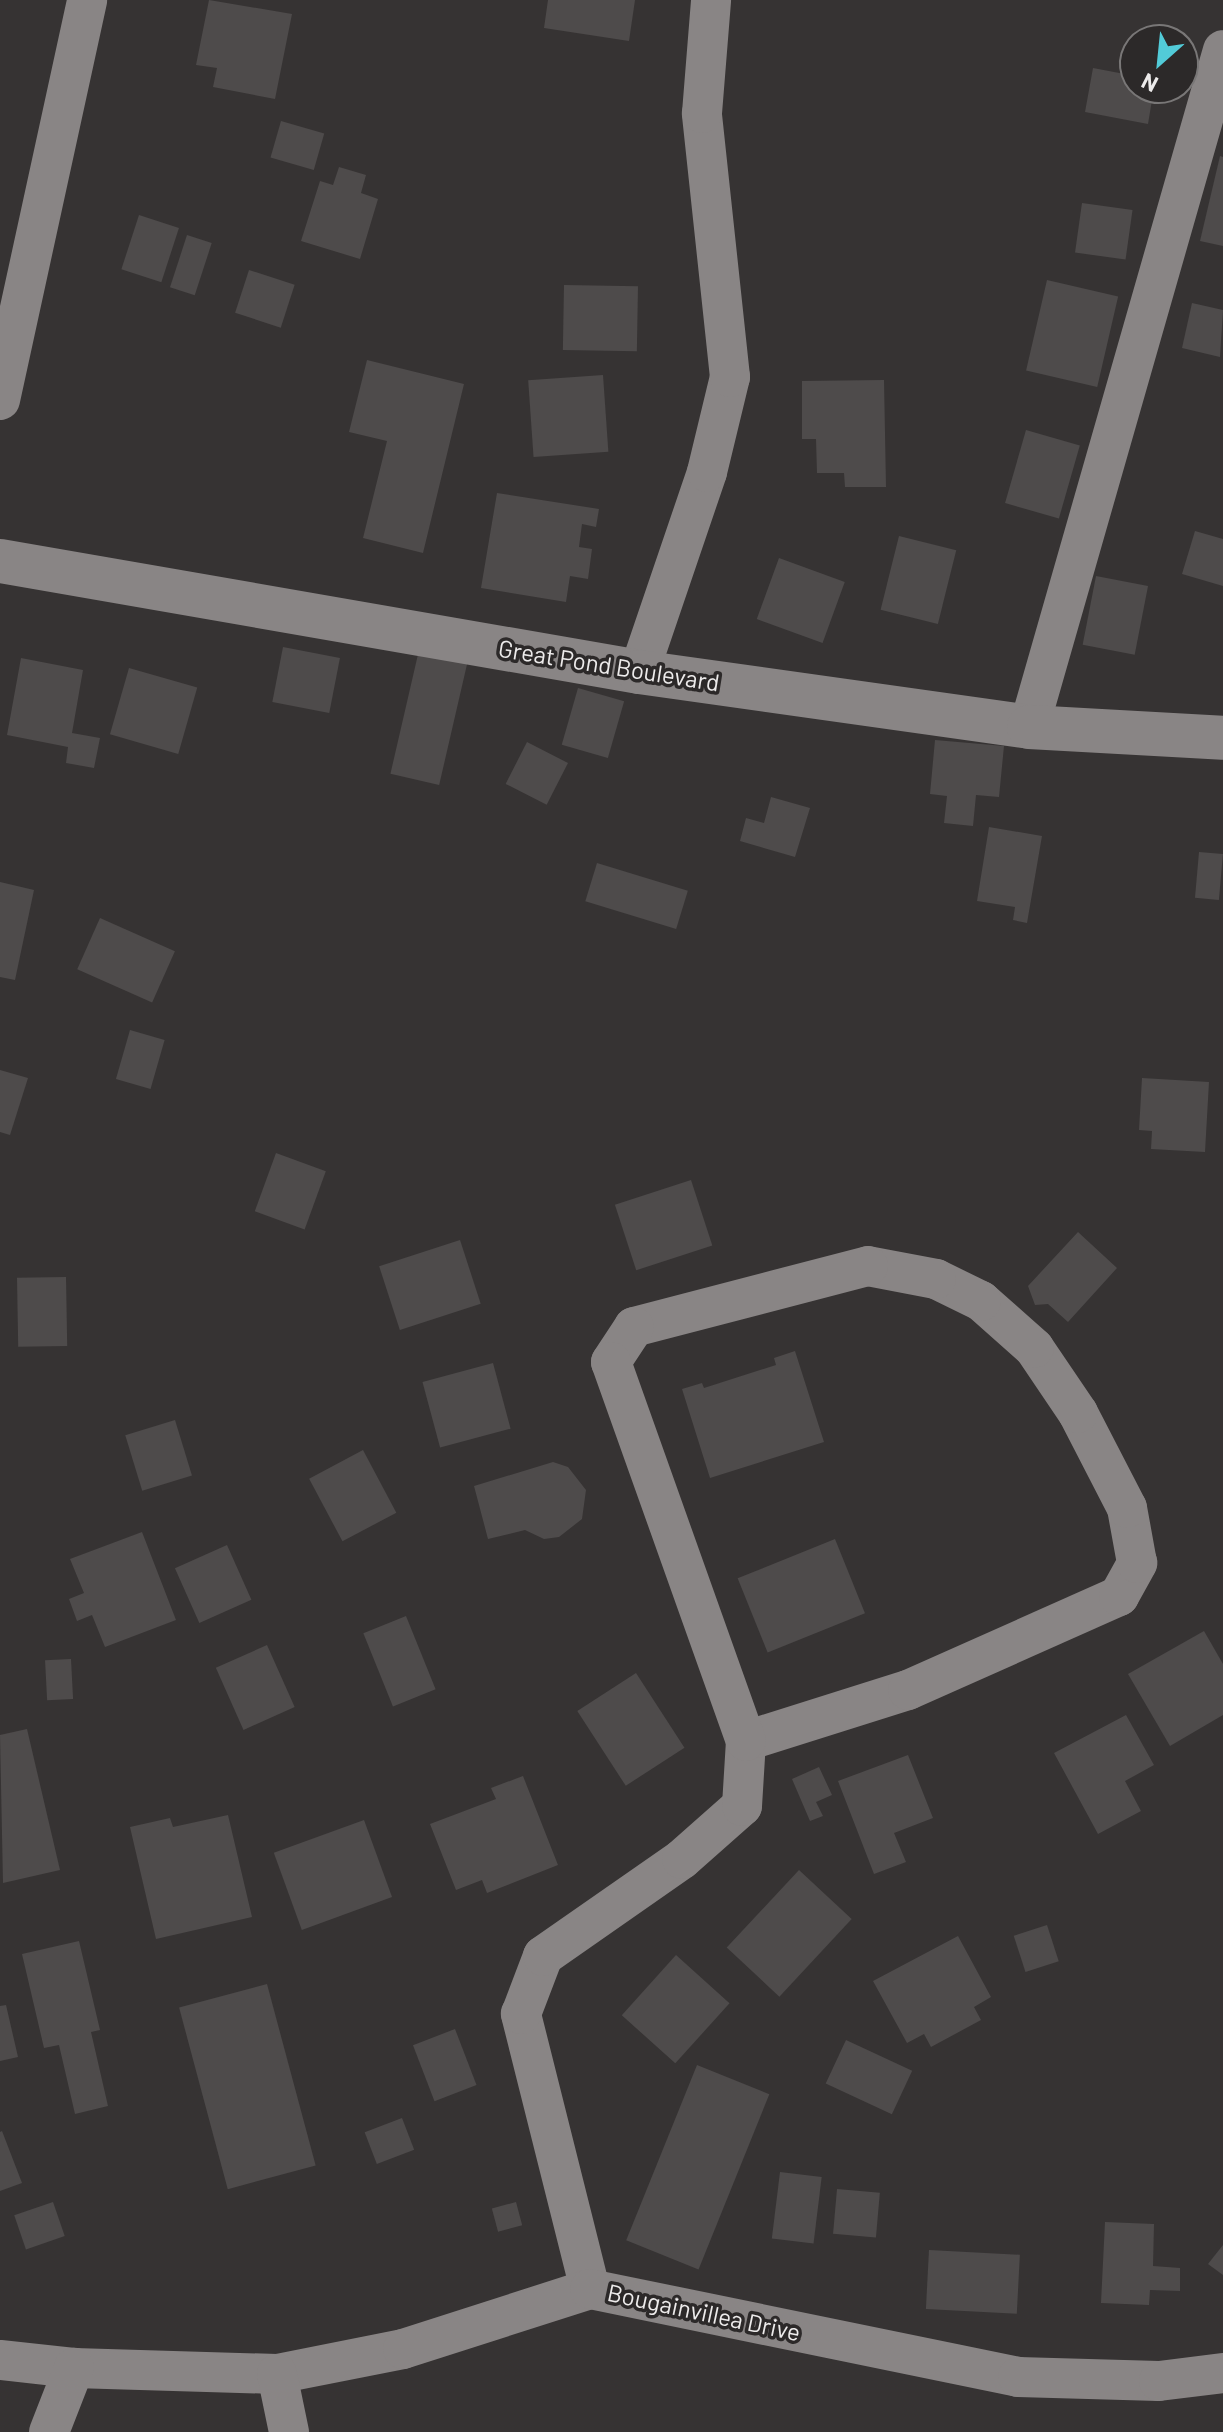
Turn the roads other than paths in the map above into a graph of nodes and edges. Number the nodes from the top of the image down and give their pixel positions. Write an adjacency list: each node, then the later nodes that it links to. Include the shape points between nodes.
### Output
1 (87, 0): 4 (street)
2 (711, 0): 6 (street, via 702,113 730,377 707,472)
3 (1223, 50): 7 (street)
4 (0, 400)
5 (0, 561): 6 (street, Great Pond Boulevard)
6 (639, 672): 7 (street, Great Pond Boulevard)
7 (1029, 727): 8 (street, Great Pond Boulevard)
8 (1223, 738)
9 (746, 1741): 9 (street, via 908,1690 1119,1596 1137,1563 1127,1508 1078,1413 1034,1348 981,1301 936,1279 868,1266 634,1327 611,1362); 10 (street, via 742,1806 682,1859 543,1956 521,2014)
10 (590, 2289): 13 (street, Bougainvillea Drive, via 1018,2377 1159,2381); 14 (street, Bougainvillea Drive, via 403,2349)
11 (0, 2360): 12 (street, Bougainvillea Drive)
12 (74, 2368): 14 (street, Bougainvillea Drive); 15 (street)
13 (1223, 2373)
14 (277, 2374): 16 (street)
15 (49, 2432)
16 (289, 2432)

